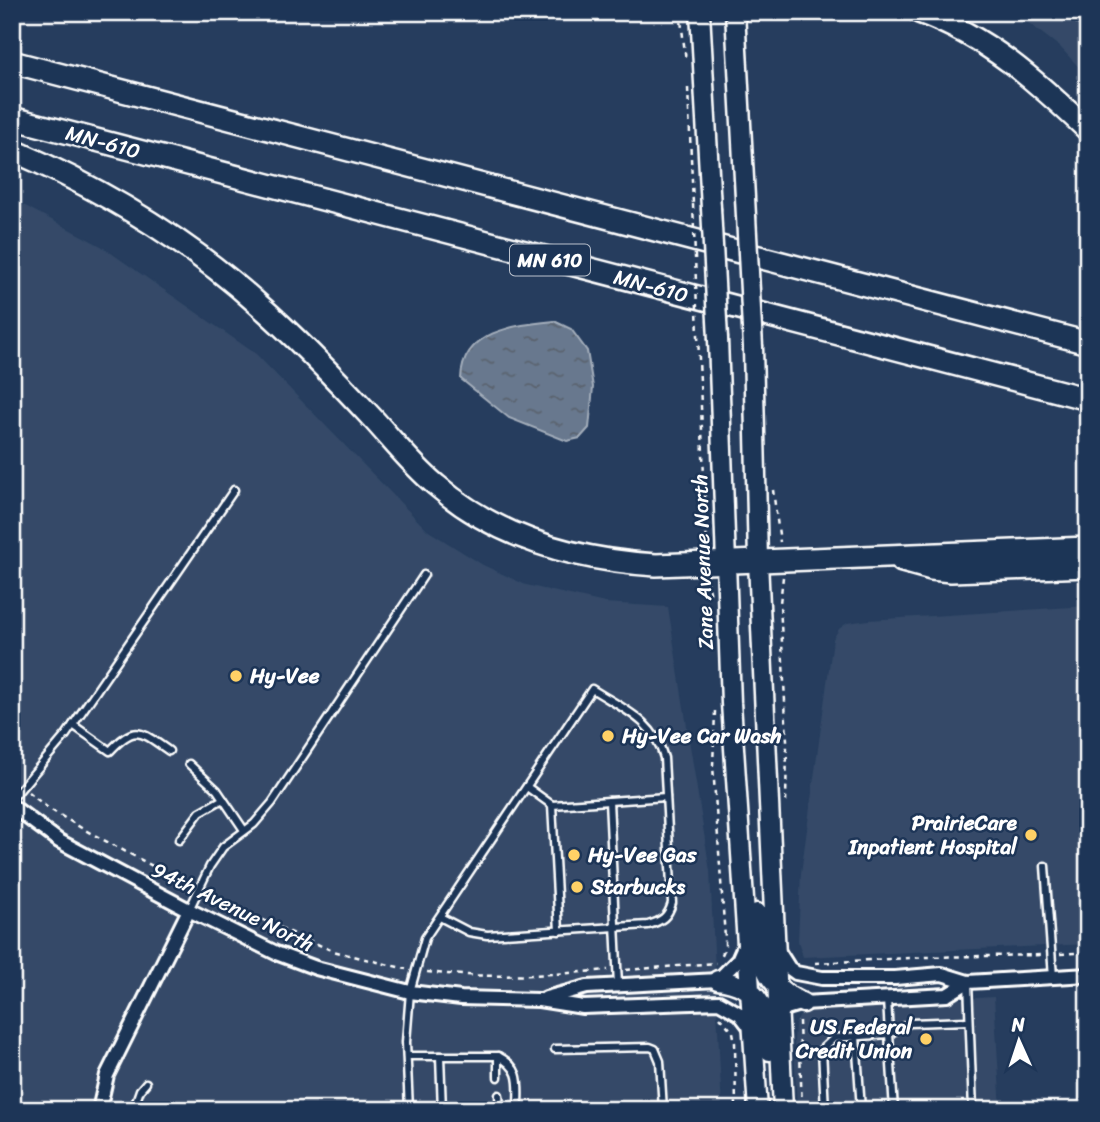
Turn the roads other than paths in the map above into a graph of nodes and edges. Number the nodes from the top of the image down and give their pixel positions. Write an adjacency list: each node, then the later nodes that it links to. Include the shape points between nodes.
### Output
1 (700, 12): 16 (main road, Zane Avenue North, bridge)
2 (735, 12): 15 (main road, bridge)
3 (919, 12): 8 (highway, via 994,49)
4 (1072, 12): 5 (lane)
5 (1088, 27)
6 (12, 62): 10 (highway, MN 610)
7 (12, 118): 11 (highway, MN-610 / MN 610)
8 (1088, 130)
9 (12, 150): 16 (highway, via 78,180 182,243 295,339 436,485 478,515 542,545 589,558 656,565)
10 (1088, 344)
11 (1088, 399)
12 (234, 490): 20 (lane)
13 (1088, 548): 14 (highway)
14 (887, 555): 15 (highway); 17 (highway, via 951,571)
15 (758, 561): 16 (highway); 38 (main road)
16 (725, 563): 19 (main road, Zane Avenue North)
17 (1088, 566)
18 (424, 575): 30 (lane, via 272,803)
19 (723, 708): 37 (main road, Zane Avenue North); 44 (main road, via 751,829 765,971)
20 (73, 725): 21 (lane, via 110,751 129,733 147,736); 25 (lane)
21 (169, 751)
22 (188, 764): 26 (lane, via 206,777)
23 (527, 787): 24 (lane, via 592,689 653,732 664,758); 28 (lane); 34 (lane)
24 (666, 797): 27 (lane); 35 (lane, via 669,914 648,925)
25 (12, 799)
26 (223, 799): 30 (lane); 31 (lane, via 200,812)
27 (609, 801): 28 (lane); 35 (lane)
28 (552, 805): 36 (lane)
29 (12, 806): 33 (street, 94th Avenue North, via 59,841)
30 (244, 830): 33 (lane, via 223,846)
31 (179, 840)
32 (1045, 866): 41 (lane)
33 (189, 910): 46 (street, 94th Avenue North, via 296,960); 62 (street, via 107,1075)
34 (440, 916): 36 (lane, via 487,936); 46 (lane, via 425,938)
35 (615, 927): 36 (lane); 43 (lane)
36 (559, 931)
37 (747, 937): 39 (street, via 738,960); 45 (main road, Zane Avenue North)
38 (776, 948): 42 (street, via 789,968 804,975 895,978 942,974); 44 (main road)
39 (717, 971): 43 (street, 94th Avenue North); 45 (main road)
40 (1088, 975): 41 (street)
41 (1053, 977): 42 (street)
42 (968, 982): 47 (street, via 947,995); 51 (lane)
43 (618, 985): 48 (street, 94th Avenue North, via 587,987)
44 (778, 989): 49 (main road); 50 (main road)
45 (751, 990): 52 (main road, Zane Avenue North); 70 (main road, via 765,1012)
46 (410, 992): 48 (street, 94th Avenue North); 56 (lane)
47 (887, 999): 49 (street); 53 (lane)
48 (539, 1000): 52 (street, 94th Avenue North, via 583,1007 719,1002 740,1014)
49 (801, 1012): 50 (street, via 786,1008)
50 (779, 1015): 71 (main road)
51 (968, 1021): 53 (lane, via 910,1023); 75 (lane)
52 (753, 1031): 69 (main road, Zane Avenue North)
53 (889, 1034): 54 (lane); 74 (lane)
54 (856, 1036): 72 (lane, via 834,1038 822,1049); 73 (lane)
55 (555, 1049): 68 (lane, via 655,1049)
56 (407, 1056): 57 (lane); 64 (lane)
57 (440, 1056): 58 (lane); 65 (lane)
58 (498, 1056): 59 (lane); 67 (lane, via 517,1073)
59 (498, 1077)
60 (146, 1083): 63 (lane)
61 (499, 1095): 66 (lane)
62 (99, 1110)
63 (133, 1110)
64 (409, 1110)
65 (442, 1110)
66 (500, 1110)
67 (518, 1110)
68 (663, 1110)
69 (758, 1110)
70 (776, 1110)
71 (783, 1110)
72 (825, 1110)
73 (861, 1110)
74 (894, 1110)
75 (973, 1110)

